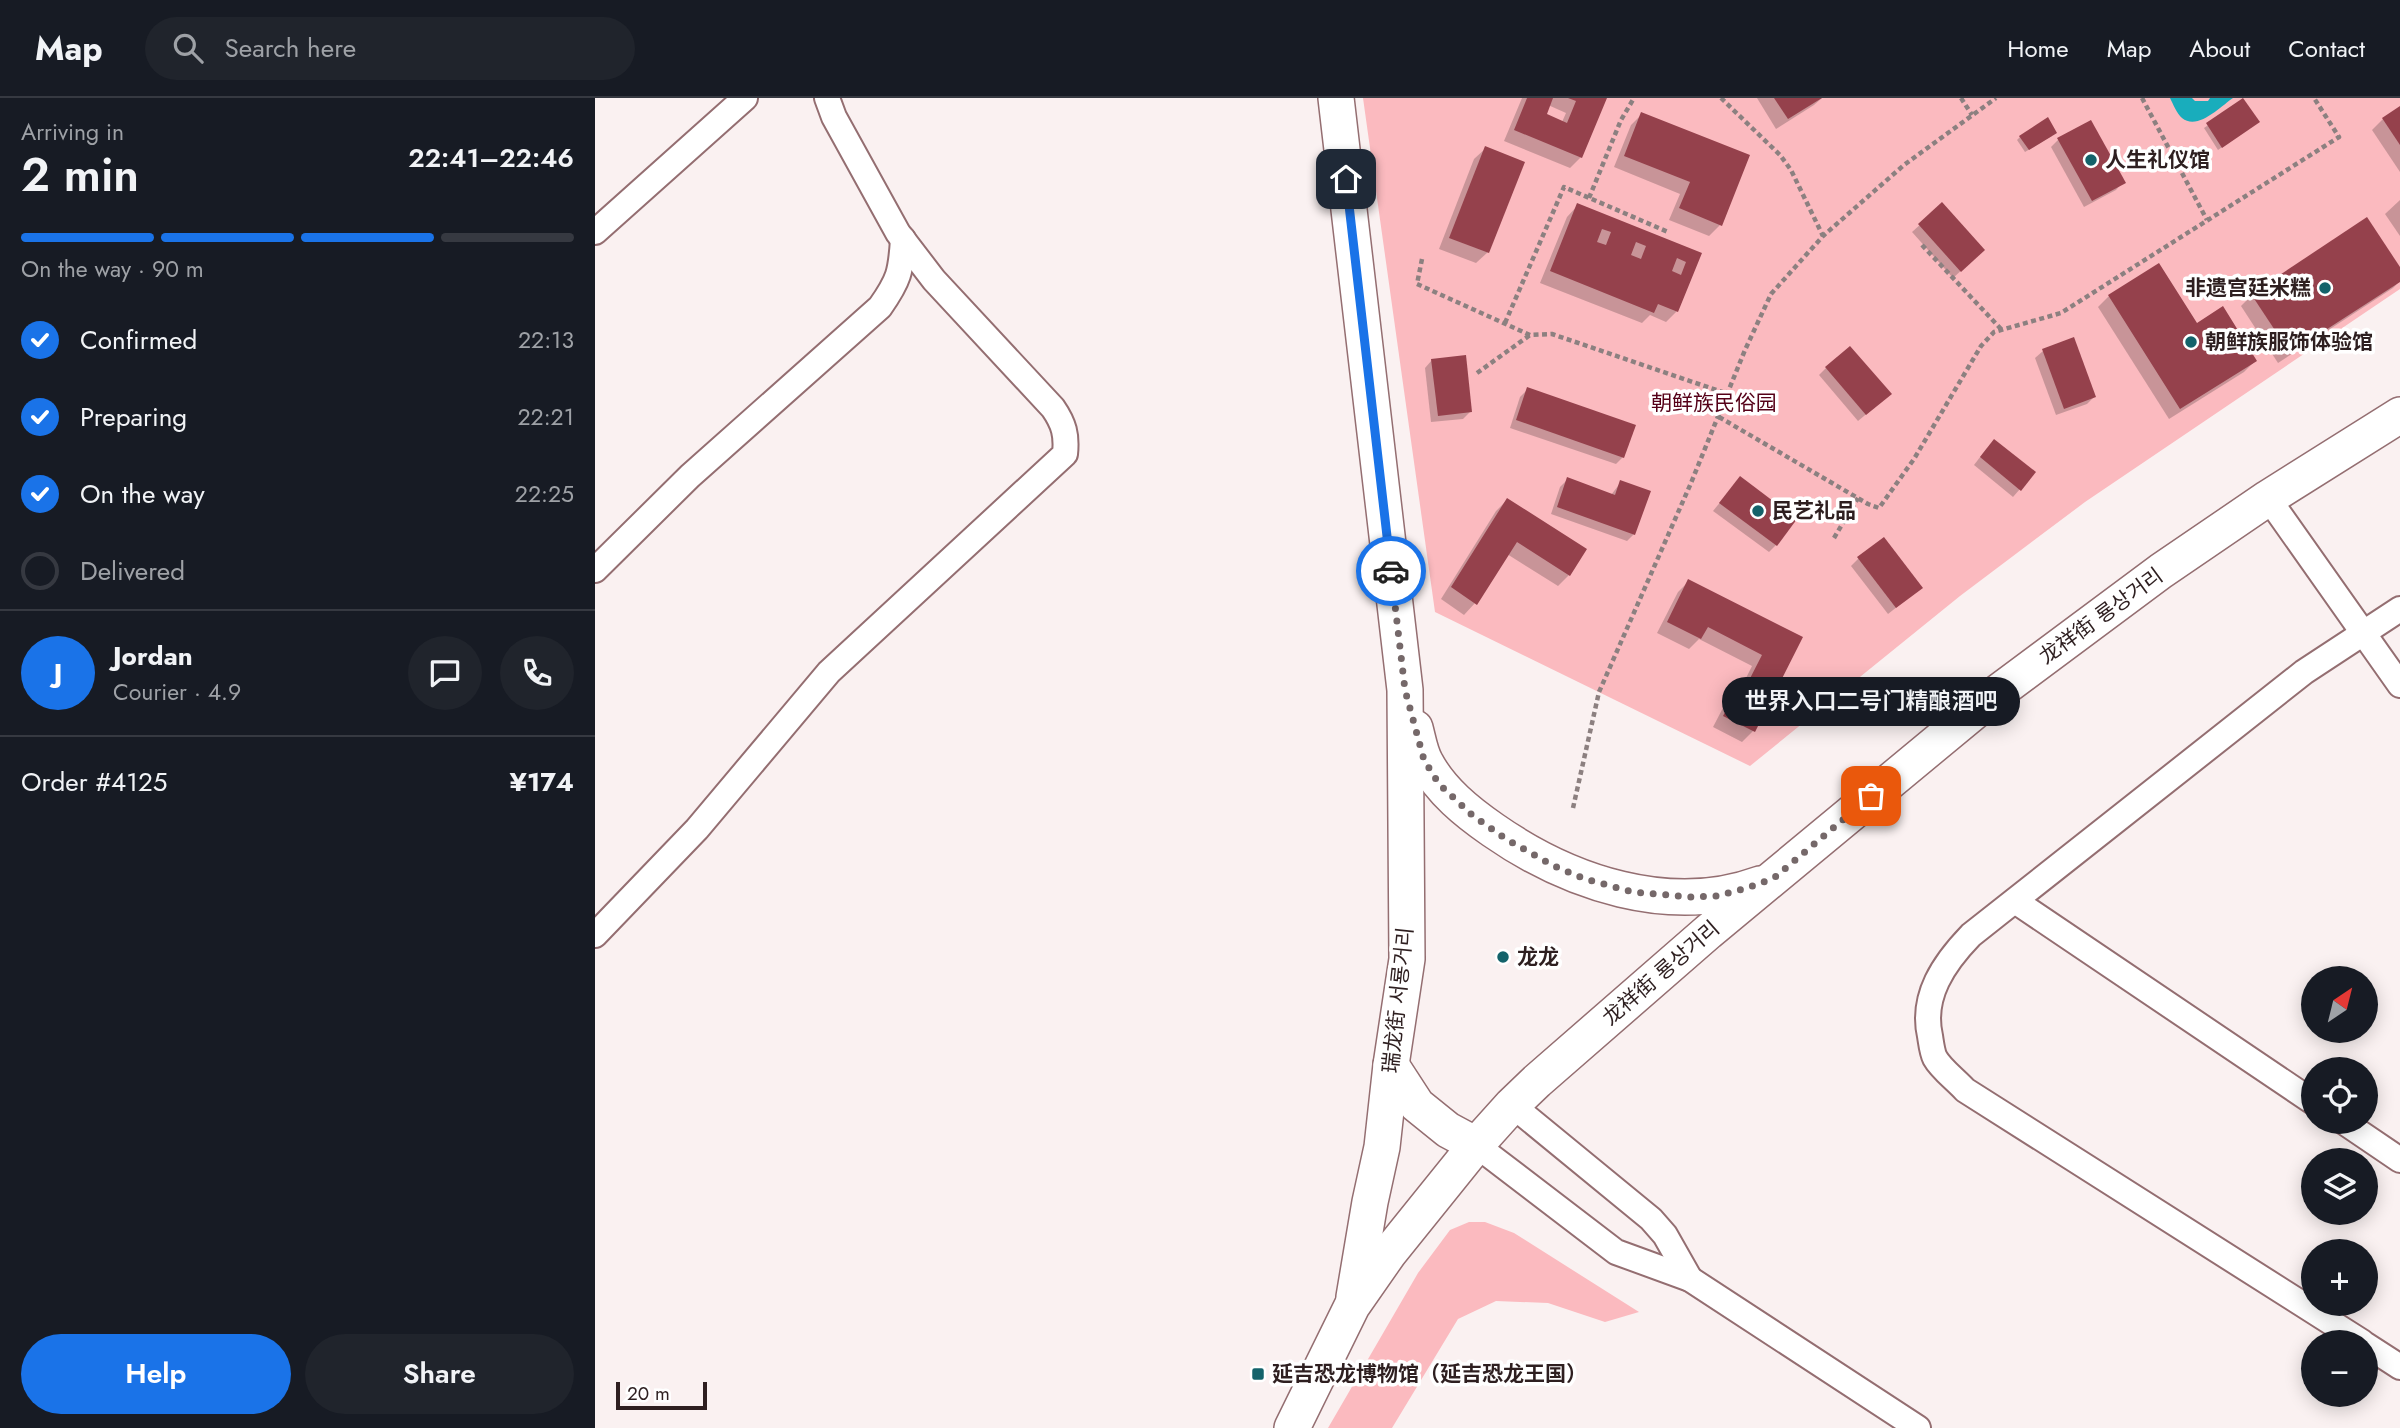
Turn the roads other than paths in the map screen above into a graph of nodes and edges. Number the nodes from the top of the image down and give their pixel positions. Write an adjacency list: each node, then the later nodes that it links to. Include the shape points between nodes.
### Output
1 (745, 98): 4 (street)
2 (827, 98): 5 (street)
3 (1336, 98): 12 (street, 瑞龙街 서룡거리)
4 (595, 232)
5 (903, 239): 8 (street, via 896,285 880,307 690,476); 15 (street, via 1053,408 1064,424 1065,454 829,672 697,830)
6 (2400, 415): 7 (street, 龙祥街 룡상거리)
7 (2268, 498): 10 (street); 13 (street, 龙祥街 룡상거리, via 1993,696)
8 (595, 570)
9 (2400, 609): 10 (street)
10 (2363, 634): 11 (street); 14 (street, via 2304,672)
11 (2400, 685)
12 (1405, 690): 13 (street, 瑞龙街 서룡거리, via 1424,760 1439,784 1472,815 1554,866 1618,889 1690,897 1717,896); 16 (street, 瑞龙街 서룡거리, via 1407,959)
13 (1774, 878): 18 (street, 龙祥街 룡상거리, via 1630,998)
14 (2015, 901): 17 (street); 24 (street, via 1971,935 1943,971 1926,1018 1935,1057 1965,1090)
15 (595, 935)
16 (1391, 1065): 20 (street, via 1417,1105); 23 (street, 瑞龙街 서룡거리, via 1382,1147)
17 (2301, 1094)
18 (1512, 1105): 20 (street, 龙祥街 룡상거리); 22 (street, via 1651,1219)
19 (2362, 1134): 21 (street)
20 (1476, 1145): 22 (street, via 1616,1252); 23 (street, 龙祥街 룡상거리, via 1389,1253)
21 (2400, 1160)
22 (1690, 1279): 28 (street)
23 (1353, 1306): 27 (street, 龙祥街 룡상거리)
24 (2342, 1330)
25 (2378, 1353): 26 (street)
26 (2400, 1367)
27 (1292, 1428)
28 (1918, 1428)

